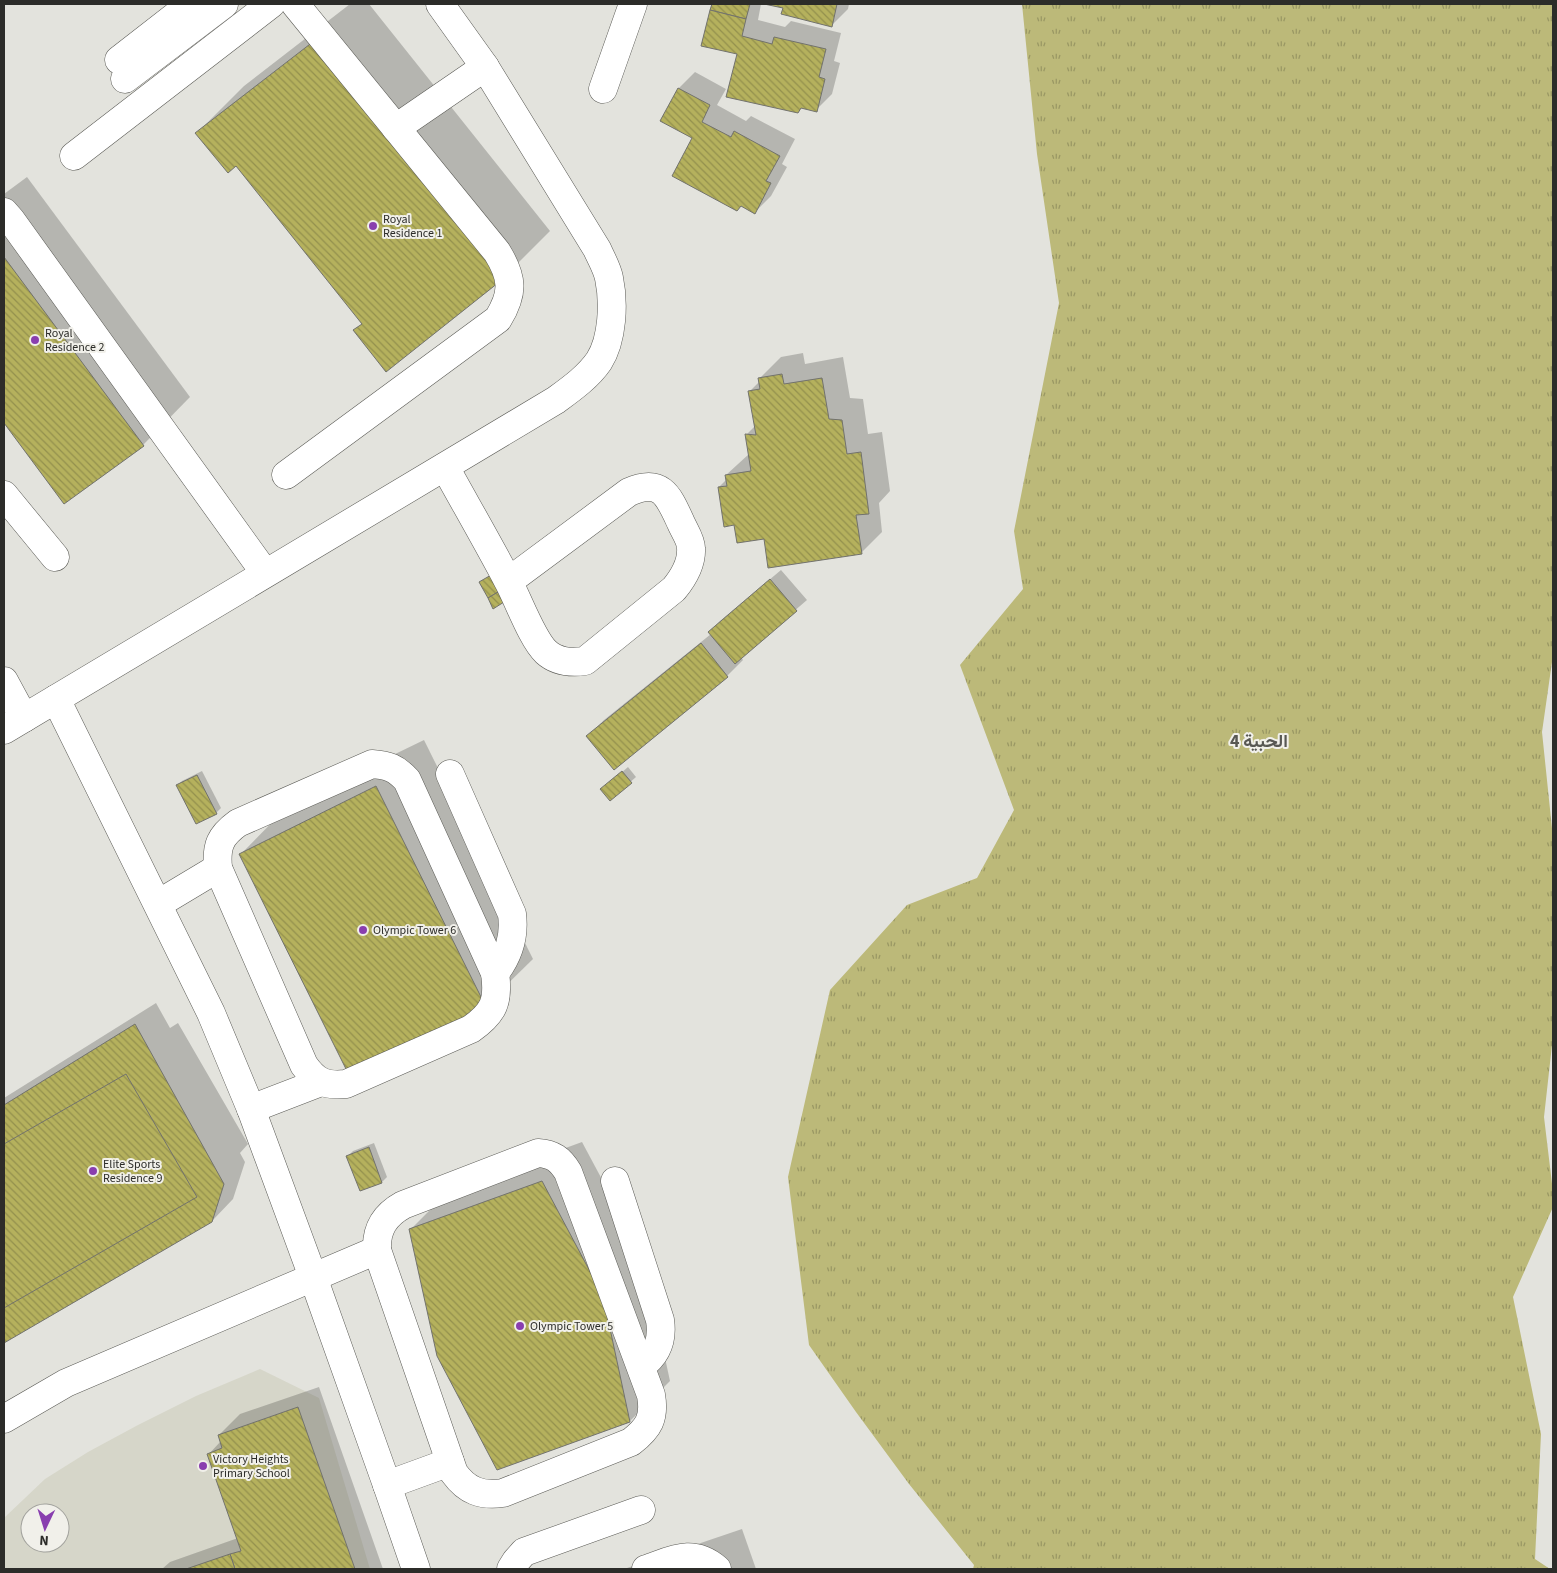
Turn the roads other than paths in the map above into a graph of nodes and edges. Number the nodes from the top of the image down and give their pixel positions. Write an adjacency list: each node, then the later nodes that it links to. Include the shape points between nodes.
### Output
1 (191, 4): 2 (street, via 120,71)
2 (224, 4)
3 (271, 4): 10 (street)
4 (295, 4): 9 (street)
5 (440, 4): 7 (street)
6 (633, 4): 8 (street)
7 (485, 67): 9 (street); 12 (street, via 597,249 609,276 613,305 609,334 599,360 579,383)
8 (603, 89)
9 (396, 128): 13 (street, via 497,252 507,268 510,286 507,304 498,319)
10 (74, 156)
11 (4, 212): 16 (street)
12 (445, 467): 16 (street); 17 (street)
13 (286, 475)
14 (4, 495): 15 (street)
15 (55, 557)
16 (264, 573): 19 (street)
17 (508, 581): 17 (street, via 545,651 556,660 570,663 585,661 674,589 690,562 692,547 670,499 656,488 640,487)
18 (4, 681): 20 (street)
19 (56, 699): 20 (street); 23 (street)
20 (14, 724)
21 (450, 774): 24 (street, via 512,914 514,927 508,952)
22 (218, 868): 23 (street); 24 (street, via 216,855 220,842 238,823 372,764 385,765 398,770 408,780); 25 (street, via 304,1065)
23 (158, 904): 26 (street, via 210,1013)
24 (495, 973): 25 (street, via 498,989 494,1005 485,1019 471,1029 346,1084)
25 (321, 1082): 26 (street)
26 (251, 1110): 29 (street)
27 (614, 1181): 30 (street, via 662,1331 656,1351)
28 (377, 1250): 29 (street); 30 (street, via 379,1229 393,1210 538,1153 548,1154 563,1164 568,1172); 32 (street)
29 (313, 1277): 31 (street, via 66,1383); 33 (street)
30 (641, 1366): 32 (street, via 654,1409 650,1423 631,1442 503,1493 480,1494 469,1489 460,1482)
31 (4, 1419)
32 (450, 1462): 33 (street)
33 (387, 1485): 35 (street)
34 (641, 1510): 36 (street, via 524,1552)
35 (416, 1569)
36 (511, 1569)
37 (646, 1569): 38 (street, via 683,1556 708,1561)
38 (717, 1569)

